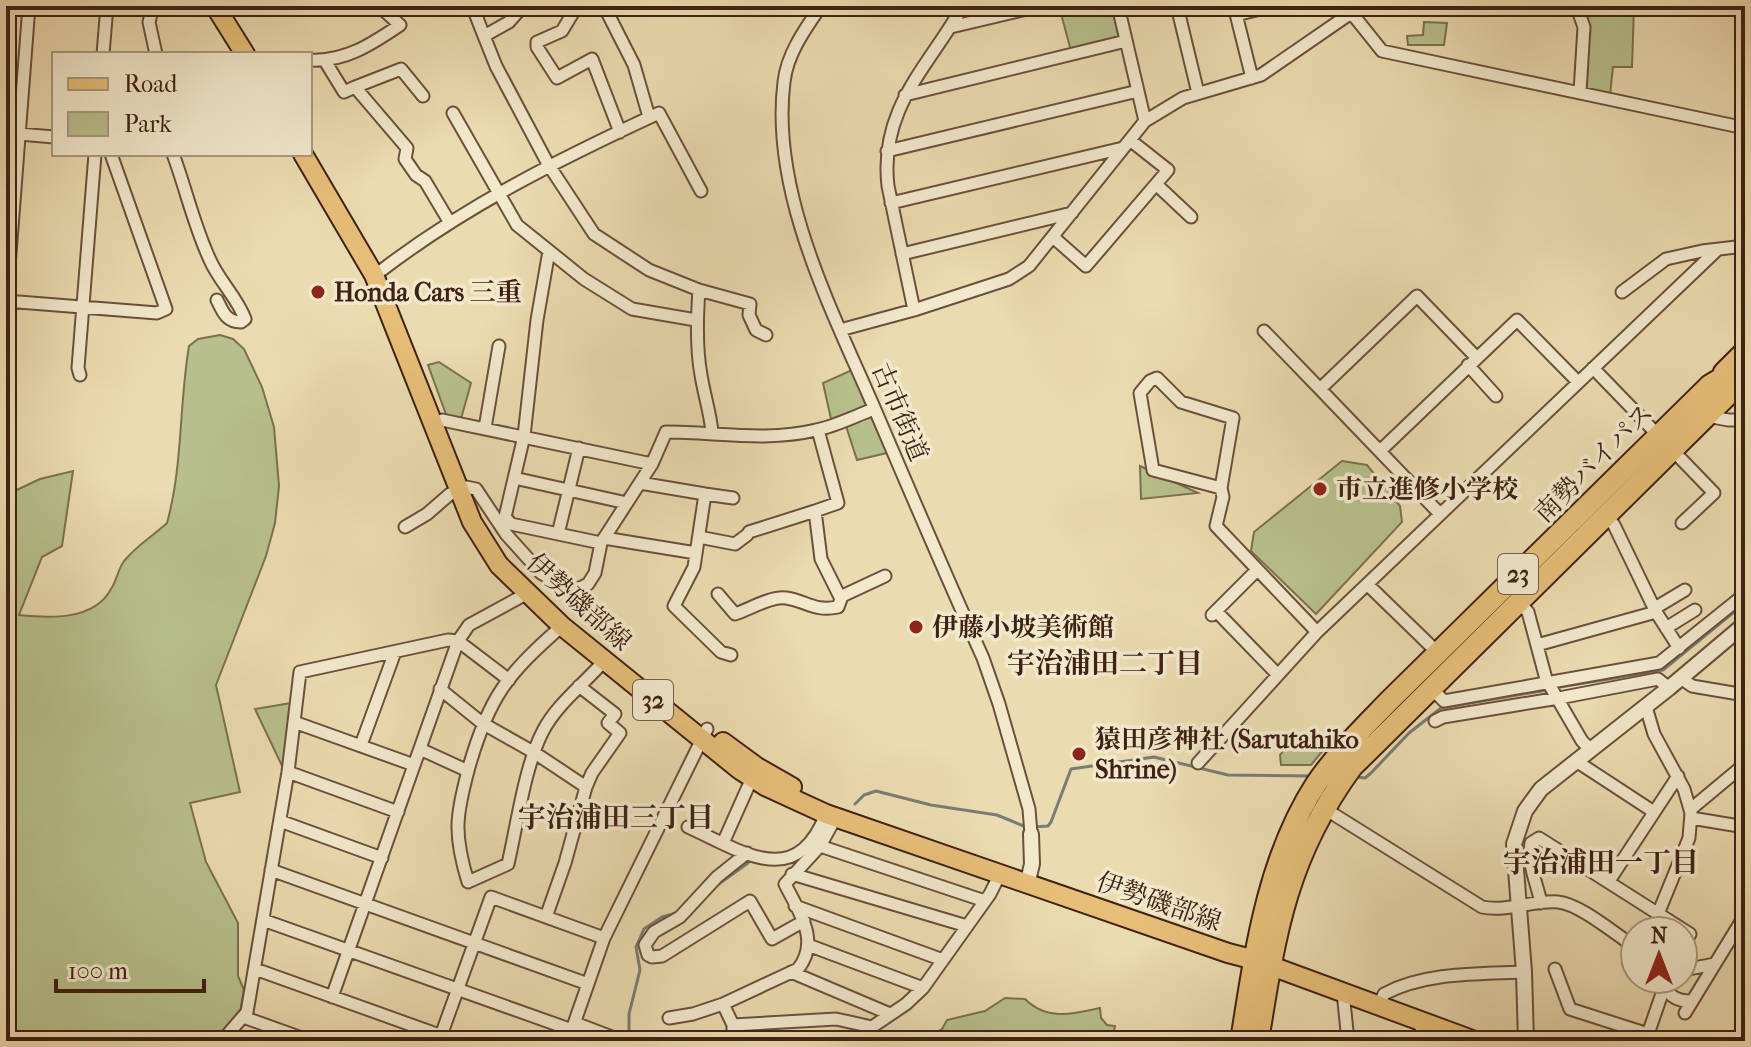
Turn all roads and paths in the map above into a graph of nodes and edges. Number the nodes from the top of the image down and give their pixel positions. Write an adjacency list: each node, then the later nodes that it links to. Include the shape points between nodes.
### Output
1 (29, 6): 41 (street)
2 (107, 6): 23 (street)
3 (153, 6): 24 (street, via 149,22)
4 (215, 6): 25 (main road)
5 (227, 6): 26 (main road)
6 (379, 6): 28 (street, via 400,25 355,52)
7 (523, 6): 21 (street, via 509,22)
8 (577, 6): 40 (street, via 562,31 537,42 537,47 557,78 592,59)
9 (604, 6): 37 (street, via 634,65)
10 (821, 6): 72 (street, 古市街道, via 786,67 784,159 804,236)
11 (963, 6): 20 (street)
12 (1039, 6): 20 (street)
13 (1118, 6): 22 (street)
14 (1177, 6): 33 (street)
15 (1272, 6): 18 (street)
16 (1580, 6): 32 (street)
17 (1348, 10): 29 (street, via 1281,63); 32 (street, via 1382,51)
18 (1235, 11): 29 (street)
19 (475, 13): 21 (street)
20 (951, 27): 34 (street)
21 (484, 36): 50 (street)
22 (1126, 41): 31 (street); 34 (street)
23 (103, 52)
24 (156, 52)
25 (244, 52)
26 (255, 52)
27 (312, 60): 28 (street)
28 (325, 61): 30 (street, via 344,92)
29 (1252, 78): 33 (street)
30 (355, 87): 35 (street, via 401,69); 57 (street, via 407,148 405,159)
31 (1138, 91): 38 (street); 45 (street)
32 (1580, 92): 39 (street)
33 (1198, 93): 38 (street)
34 (905, 95): 45 (street)
35 (423, 96)
36 (453, 113): 53 (street)
37 (649, 117): 40 (street); 52 (street, via 659,113)
38 (1145, 121): 43 (street)
39 (1745, 128)
40 (620, 132): 50 (street)
41 (19, 134): 42 (street); 58 (street)
42 (52, 137)
43 (1127, 144): 51 (street, via 1168,170); 54 (street); 55 (street)
44 (312, 149): 64 (main road, 伊勢磯部線 / 32)
45 (887, 151): 54 (street)
46 (95, 156): 69 (street)
47 (112, 156): 69 (street, via 166,309 157,313)
48 (174, 156): 67 (street, via 210,262 245,319 226,318)
49 (304, 156): 101 (main road, 伊勢磯部線 / 32, via 374,275)
50 (548, 164): 53 (street); 65 (street, via 594,234 649,270)
51 (1157, 185): 56 (street); 59 (street, via 1086,266)
52 (701, 191)
53 (498, 194): 57 (street); 61 (street, via 517,225)
54 (891, 203): 63 (street)
55 (1072, 213): 59 (street); 63 (street)
56 (1191, 217)
57 (450, 223): 64 (street)
58 (9, 232): 68 (street)
59 (1053, 237): 70 (street, via 1029,266 1009,279)
60 (1745, 246): 62 (street)
61 (549, 251): 71 (street, via 632,309); 93 (street)
62 (1716, 251): 66 (street, via 1666,259); 79 (street)
63 (902, 254): 70 (street)
64 (382, 270): 88 (main road, 伊勢磯部線 / 32)
65 (699, 290): 71 (street); 74 (street, via 750,304 756,330)
66 (1622, 292)
67 (217, 300)
68 (6, 303): 69 (street)
69 (82, 306): 80 (street)
70 (914, 310): 72 (street)
71 (696, 320): 92 (street)
72 (840, 330): 86 (street, 古市街道)
73 (1264, 331): 84 (street)
74 (766, 335)
75 (499, 346): 90 (street)
76 (1745, 350): 82 (main road)
77 (1472, 361): 81 (street, via 1517,320); 84 (street, via 1417,296); 85 (street); 96 (street)
78 (1745, 364): 82 (highway, 南勢バイパス / 23)
79 (1593, 368): 81 (street); 94 (street)
80 (80, 375)
81 (1578, 382): 107 (street)
82 (1710, 385): 94 (highway, 南勢バイパス / 23)
83 (1740, 385): 87 (highway, 南勢バイパス / 23)
84 (1320, 389): 96 (street)
85 (1496, 396)
86 (874, 409): 91 (street); 172 (street, 古市街道, via 983,658 1029,809)
87 (1707, 416): 89 (street); 94 (highway, 南勢バイパス / 23)
88 (442, 420): 90 (street); 101 (main road, 伊勢磯部線 / 32)
89 (1745, 420)
90 (485, 428): 93 (street)
91 (818, 430): 92 (street, via 757,436); 106 (street, via 838,503)
92 (712, 432): 97 (street, via 666,432)
93 (524, 436): 95 (street); 98 (street)
94 (1666, 442): 108 (highway, 南勢バイパス / 23); 109 (street, via 1714,493); 134 (highway, 南勢バイパス / 23)
95 (579, 448): 97 (street); 102 (street)
96 (1380, 451): 107 (street)
97 (652, 464): 99 (street)
98 (514, 478): 102 (street); 111 (street, via 505,517 511,524)
99 (640, 483): 103 (street); 105 (street)
100 (1221, 488): 100 (street, via 1233,418 1181,402 1157,378 1150,381 1140,393 1153,470); 115 (street, via 1216,526)
101 (462, 489): 110 (street); 113 (street, via 476,489 541,573 566,588 578,589 592,580); 119 (main road, 伊勢磯部線 / 32, via 485,545); 150 (main road, 伊勢磯部線 / 32, via 507,561 531,586)
102 (569, 490): 105 (street); 111 (street)
103 (705, 494): 104 (street); 112 (street)
104 (733, 498)
105 (627, 503): 113 (street)
106 (815, 511): 112 (street, via 748,533 735,544); 122 (street, via 821,559)
107 (1440, 514): 117 (street)
108 (1606, 515): 123 (highway, 南勢バイパス / 23); 124 (street)
109 (1682, 523)
110 (405, 527)
111 (558, 534): 113 (street)
112 (699, 537): 114 (street)
113 (603, 540): 114 (street)
114 (696, 553): 135 (street, via 674,606 721,652)
115 (1257, 570): 129 (street); 137 (street, via 1213,613)
116 (885, 576): 122 (street)
117 (1367, 584): 129 (street); 134 (street)
118 (1685, 590): 124 (street)
119 (526, 594): 127 (main road, 伊勢磯部線 / 32); 130 (street, via 469,625)
120 (718, 594): 122 (street, via 735,614 780,598 830,609 838,607)
121 (1745, 594): 132 (street)
122 (840, 597)
123 (1518, 601): 131 (street, via 1528,612); 142 (highway, 南勢バイパス / 23)
124 (1656, 610): 128 (street); 131 (street)
125 (1695, 610): 128 (street)
126 (1745, 624): 139 (street)
127 (562, 626): 136 (main road, 伊勢磯部線 / 32); 138 (street, via 523,660)
128 (1666, 628): 132 (street)
129 (1317, 632): 137 (street)
130 (458, 641): 133 (street); 138 (street); 143 (street)
131 (1537, 645): 140 (street)
132 (1679, 648): 140 (street, via 1659,663)
133 (395, 652): 148 (street, via 300,672); 151 (street)
134 (1438, 653): 164 (highway, 南勢バイパス / 23, via 1330,766)
135 (731, 655)
136 (604, 661): 141 (street); 150 (main road, 伊勢磯部線 / 32)
137 (1278, 675): 156 (street)
138 (509, 680): 149 (street)
139 (1675, 683): 144 (street); 145 (street, via 1658,679); 146 (street)
140 (1549, 684): 142 (street, via 1444,701); 145 (street)
141 (579, 686): 154 (street, via 543,731); 163 (street, via 615,714 608,723 620,733)
142 (1431, 688): 164 (highway, 南勢バイパス / 23, via 1338,786)
143 (440, 689): 149 (street); 152 (street)
144 (1745, 695)
145 (1558, 697): 147 (street); 153 (street)
146 (1646, 707): 153 (street); 161 (street, via 1654,734)
147 (1435, 721)
148 (294, 722): 151 (street); 160 (street)
149 (482, 723): 154 (street); 159 (street)
150 (704, 734): 162 (main road, 伊勢磯部線 / 32); 180 (main road, 伊勢磯部線 / 32, via 795,789); 194 (street)
151 (361, 745): 158 (street)
152 (420, 749): 158 (street); 159 (street)
153 (1591, 750): 155 (street)
154 (535, 753): 159 (street, via 508,864 468,882 458,848 457,812); 163 (street)
155 (1576, 761): 166 (street); 186 (street, via 1541,789 1521,819 1514,844)
156 (1198, 763)
157 (1745, 764): 167 (street)
158 (414, 765): 165 (street)
159 (468, 771)
160 (288, 772): 165 (street); 169 (street)
161 (1678, 776): 166 (street); 167 (street)
162 (752, 778): 168 (main road, 伊勢磯部線 / 32); 173 (street)
163 (586, 787): 189 (street)
164 (1316, 798): 186 (street, via 1475,904 1491,909); 199 (highway, 南勢バイパス / 23)
165 (398, 812): 176 (street)
166 (1654, 812): 181 (street)
167 (1691, 814): 171 (street); 187 (street, via 1681,860)
168 (831, 815): 174 (street); 175 (street, via 794,856 775,861); 179 (main road, 伊勢磯部線 / 32)
169 (280, 821): 176 (street); 177 (street)
170 (688, 827): 173 (street)
171 (1745, 827)
172 (1031, 834): 180 (street)
173 (723, 843): 175 (street)
174 (820, 846): 178 (street); 182 (street)
175 (747, 853): 191 (street, via 680,917 654,932 645,945 648,955 662,956 750,901 772,939)
176 (382, 858): 184 (street)
177 (271, 870): 184 (street); 190 (street)
178 (792, 874): 185 (street, via 785,884); 192 (street)
179 (1000, 874): 180 (main road, 伊勢磯部線 / 32); 182 (street)
180 (1029, 879): 199 (main road, 伊勢磯部線 / 32)
181 (1609, 881): 183 (street, via 1536,839 1529,850); 187 (street)
182 (985, 901): 192 (street)
183 (1541, 903): 186 (street); 193 (street, via 1569,905)
184 (366, 904): 195 (street); 197 (street)
185 (795, 906): 191 (street); 198 (street)
186 (1517, 906): 205 (street)
187 (1658, 914)
188 (1745, 915): 200 (street)
189 (546, 917): 194 (street); 195 (street, via 491,897)
190 (263, 920): 197 (street); 202 (street)
191 (804, 921): 196 (street)
192 (967, 926): 198 (street)
193 (1619, 937)
194 (604, 938): 206 (street)
195 (474, 943): 206 (street); 208 (street)
196 (808, 945): 204 (street, via 803,963); 207 (street)
197 (349, 950): 208 (street); 212 (street)
198 (943, 960): 207 (street)
199 (1262, 963): 209 (main road, 伊勢磯部線 / 32); 230 (highway, 23); 231 (highway, 23)
200 (1715, 964): 201 (street); 213 (street)
201 (1699, 967)
202 (255, 969): 212 (street); 216 (street)
203 (1555, 969): 210 (street, via 1570,1009 1648,1034)
204 (791, 972): 214 (street); 218 (street)
205 (1524, 972): 215 (street, via 1412,982 1384,994); 235 (street)
206 (588, 984): 221 (street)
207 (923, 988): 218 (street)
208 (458, 989): 221 (street); 224 (street)
209 (1343, 992): 215 (main road, 伊勢磯部線 / 32); 232 (street)
210 (1662, 995)
211 (1672, 995): 213 (street)
212 (332, 997): 224 (street)
213 (1693, 1000): 217 (street)
214 (723, 1004): 219 (street); 222 (street)
215 (1379, 1005): 220 (main road, 伊勢磯部線 / 32)
216 (247, 1012): 223 (street, via 246,1018); 225 (street)
217 (1685, 1013)
218 (890, 1014): 222 (street, via 872,1027 825,1019)
219 (669, 1018)
220 (1419, 1020): 233 (street); 234 (main road, 伊勢磯部線 / 32)
221 (572, 1031): 228 (street)
222 (730, 1034): 229 (street)
223 (277, 1035): 226 (street)
224 (440, 1038): 227 (street)
225 (222, 1041)
226 (310, 1041)
227 (456, 1041)
228 (622, 1041)
229 (808, 1041)
230 (1241, 1041)
231 (1258, 1041)
232 (1348, 1041)
233 (1430, 1041)
234 (1475, 1041)
235 (1526, 1041)

